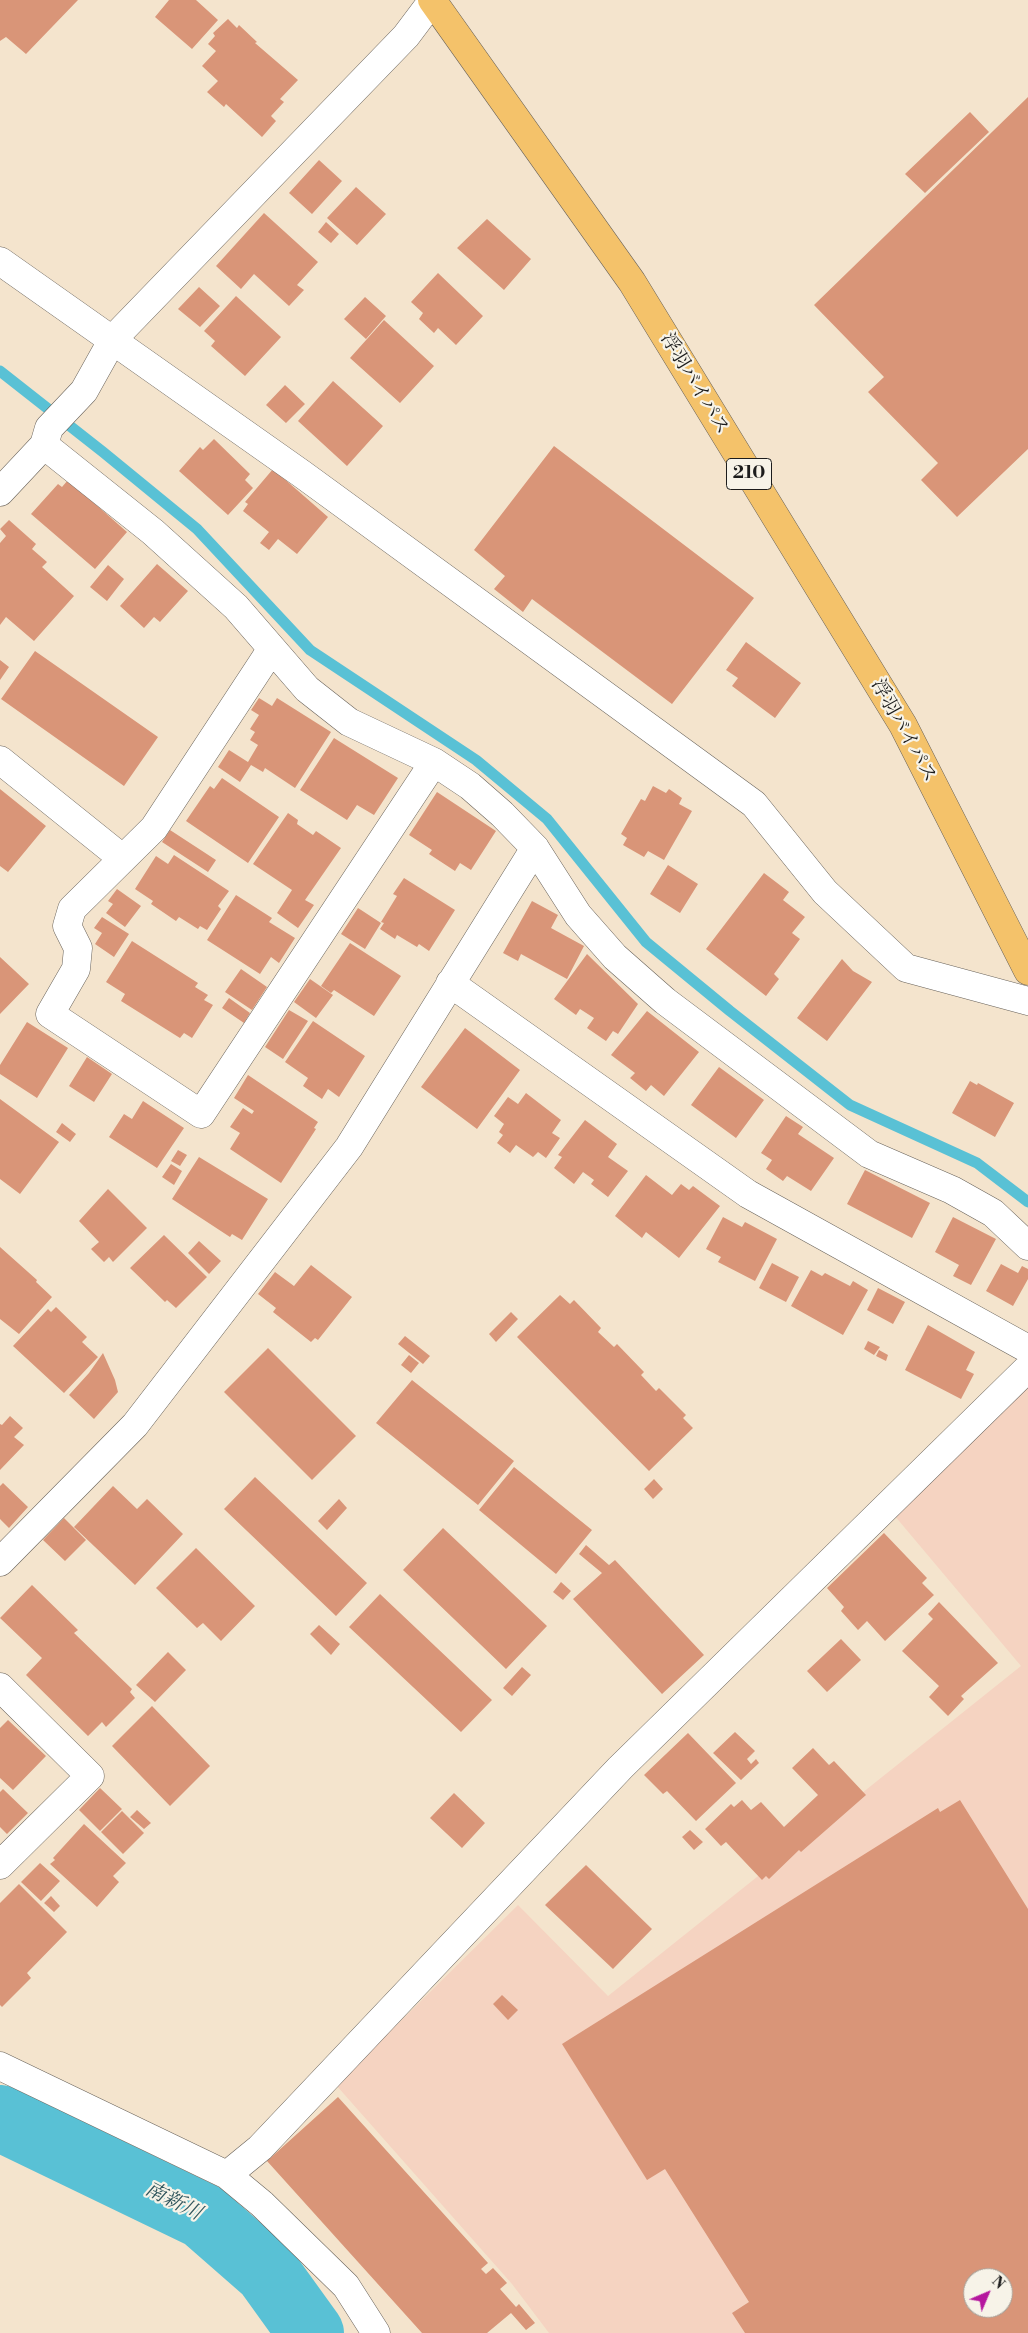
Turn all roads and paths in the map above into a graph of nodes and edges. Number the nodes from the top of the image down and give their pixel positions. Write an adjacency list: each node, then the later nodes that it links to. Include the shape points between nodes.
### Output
1 (432, 0): 3 (street, via 406,36); 11 (highway, 浮羽バイパス / 210, via 632,282 903,726)
2 (0, 262): 3 (street)
3 (113, 339): 4 (street, via 84,391); 13 (street, via 754,804 825,892 906,968)
4 (46, 436): 5 (street); 6 (street, via 236,607)
5 (0, 492)
6 (271, 650): 8 (street, via 307,690 349,722); 10 (street, via 154,828)
7 (0, 760): 10 (street)
8 (434, 762): 9 (street, via 470,786); 10 (street, via 201,1114 50,1014 76,969 78,948 67,926 72,909)
9 (535, 848): 12 (street); 14 (street, via 578,915 615,957 665,1001 869,1154 952,1190 993,1213)
10 (122, 858)
11 (1028, 971)
12 (450, 983): 15 (street, via 748,1194); 17 (street, via 349,1147 135,1425)
13 (1028, 1001)
14 (1028, 1246)
15 (1028, 1349)
16 (1028, 1368): 21 (street, via 620,1768 260,2148)
17 (0, 1562)
18 (0, 1687): 19 (street, via 90,1776)
19 (0, 1865)
20 (0, 2066): 21 (street)
21 (227, 2174): 22 (street, via 346,2286)
22 (376, 2333)

